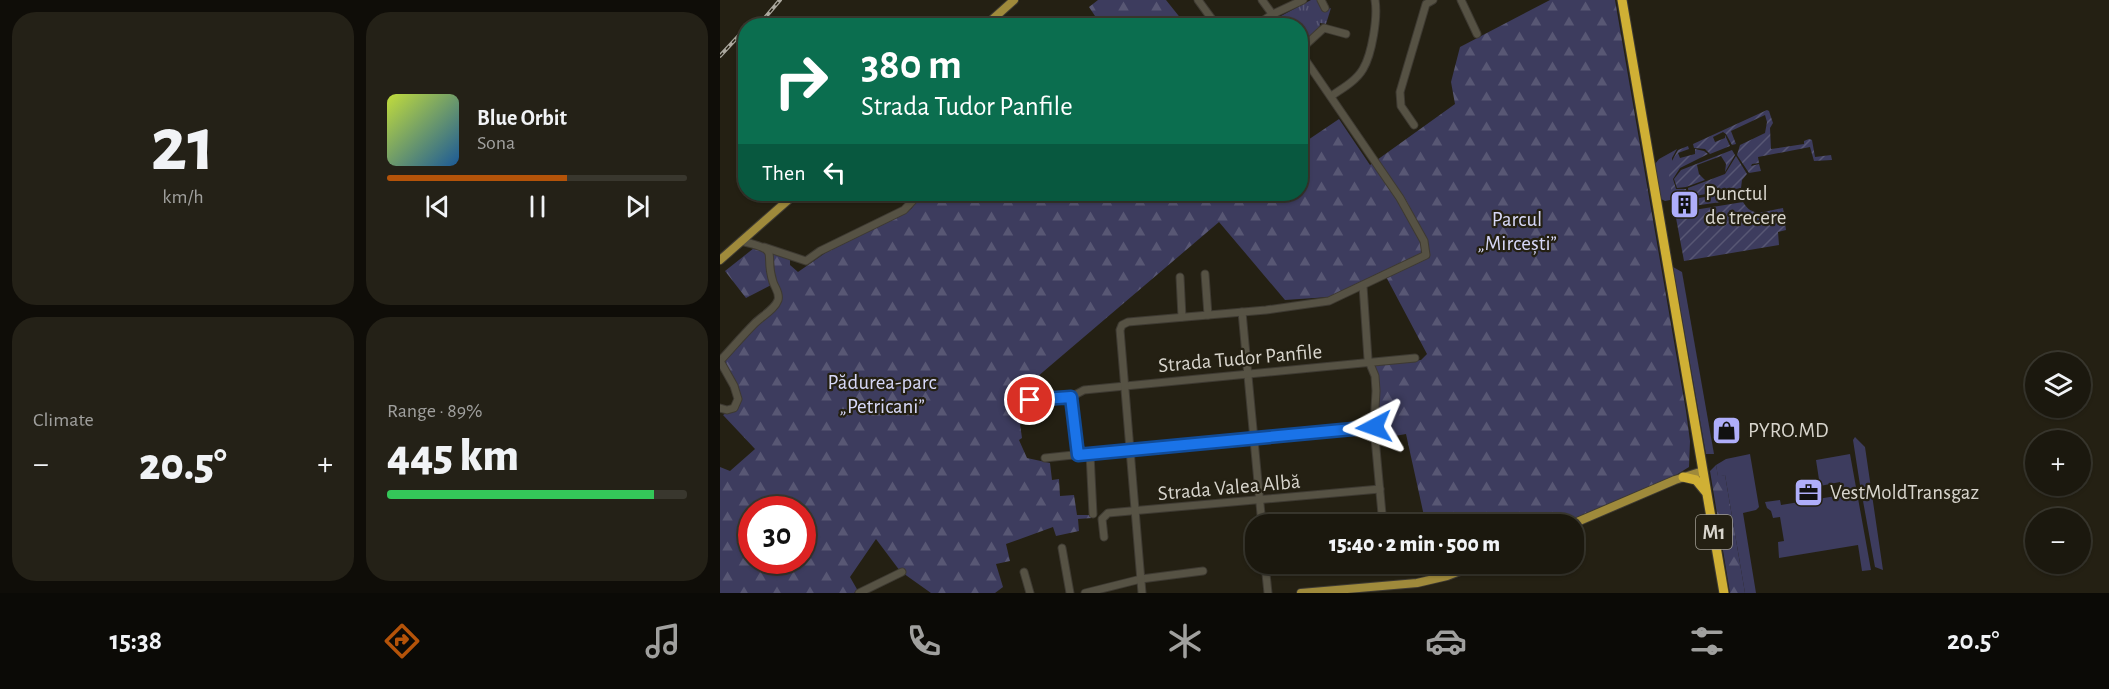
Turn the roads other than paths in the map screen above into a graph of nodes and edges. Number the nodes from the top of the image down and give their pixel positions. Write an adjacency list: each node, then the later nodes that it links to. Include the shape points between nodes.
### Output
1 (1014, 0): 12 (main road)
2 (1198, 0): 13 (street)
3 (1262, 0): 11 (street)
4 (1303, 0): 11 (street)
5 (1321, 0): 10 (street)
6 (1375, 0): 20 (street, via 1377,17 1364,68)
7 (1433, 0): 21 (street, via 1426,4 1400,92 1401,106)
8 (1461, 0): 17 (street)
9 (1622, 0): 47 (highway, M1)
10 (1325, 8)
11 (1273, 14): 14 (street); 15 (street)
12 (994, 18)
13 (1210, 18)
14 (1267, 18)
15 (1276, 18)
16 (1346, 34): 18 (street, via 1324,28)
17 (1477, 34)
18 (1308, 43)
19 (1308, 63): 20 (street)
20 (1331, 96): 29 (street, via 1400,198 1424,241 1426,255)
21 (1414, 125)
22 (787, 201): 24 (main road)
23 (913, 201): 25 (street, via 904,210 806,261)
24 (741, 241): 25 (street); 26 (main road)
25 (764, 247): 34 (street, via 770,256 779,297)
26 (720, 260)
27 (1205, 274): 31 (street)
28 (1179, 277): 32 (street)
29 (1363, 286): 30 (street, via 1329,302); 35 (street)
30 (1242, 312): 31 (street); 36 (street)
31 (1208, 315): 32 (street)
32 (1182, 317): 37 (street, via 1123,323 1120,330)
33 (1415, 358): 35 (street, Strada Tudor Panfile)
34 (720, 361): 40 (street, via 738,399 734,408)
35 (1370, 363): 36 (street, Strada Tudor Panfile); 41 (street, via 1376,391)
36 (1248, 375): 37 (street, Strada Tudor Panfile); 42 (street)
37 (1124, 386): 38 (street, Strada Tudor Panfile, via 1084,390); 43 (street)
38 (1071, 397): 39 (street, Strada Tudor Panfile); 45 (street)
39 (1030, 400)
40 (720, 408)
41 (1374, 427): 42 (street); 49 (street)
42 (1253, 438): 43 (street); 51 (street)
43 (1130, 449): 44 (street); 52 (street)
44 (1090, 454): 45 (street); 53 (street)
45 (1078, 455): 46 (street)
46 (1045, 458)
47 (1703, 471): 48 (main road); 50 (highway, M1)
48 (1683, 477): 50 (highway, via 1696,480); 56 (main road)
49 (1380, 489): 51 (street, Strada Valea Albă); 55 (street)
50 (1707, 494): 72 (highway, M1)
51 (1260, 501): 52 (street, Strada Valea Albă); 54 (street)
52 (1135, 512): 57 (street, Strada Valea Albă, via 1103,516); 64 (street)
53 (1093, 514)
54 (1261, 514)
55 (1382, 514)
56 (1584, 519)
57 (1104, 537)
58 (1062, 548): 67 (street)
59 (1203, 571): 64 (street)
60 (902, 572): 65 (street)
61 (1024, 572): 66 (street)
62 (1266, 574): 70 (street)
63 (1453, 574): 71 (main road, via 1417,583)
64 (1141, 579): 68 (street); 69 (street)
65 (859, 593)
66 (1030, 593)
67 (1070, 593)
68 (1085, 593)
69 (1142, 593)
70 (1268, 593)
71 (1301, 593)
72 (1724, 593)

